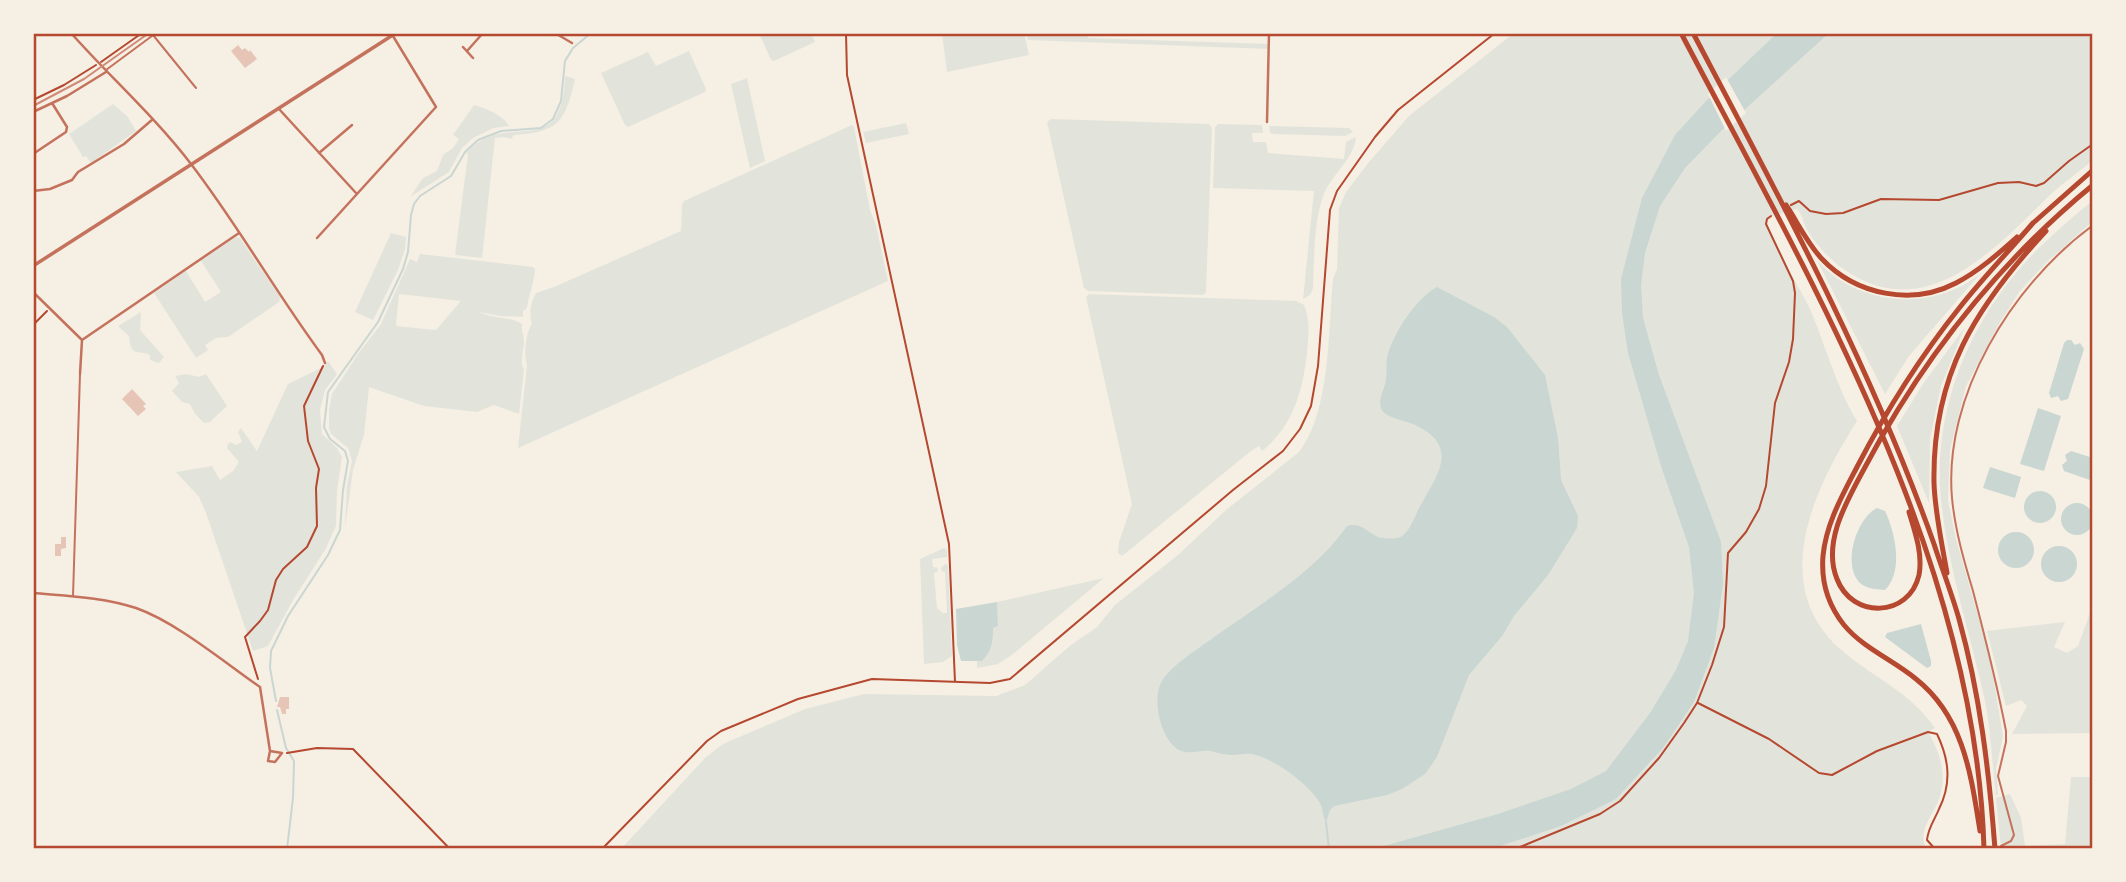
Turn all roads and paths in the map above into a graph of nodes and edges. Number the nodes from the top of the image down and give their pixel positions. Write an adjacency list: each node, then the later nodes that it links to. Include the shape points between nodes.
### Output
1 (71, 33): 16 (street)
2 (142, 33): 16 (path)
3 (483, 33): 14 (street)
4 (555, 33): 12 (street)
5 (846, 33): 53 (path, via 847,75 949,544)
6 (1269, 33): 24 (street)
7 (1495, 33): 53 (path, via 1398,110 1337,191 1328,226 1311,406 1293,439 1017,675 998,683)
8 (1681, 33): 49 (highway, via 1838,336)
9 (1693, 33): 36 (highway)
10 (155, 34): 17 (lane); 18 (lane)
11 (393, 34): 21 (street); 33 (street, via 436,107)
12 (572, 43)
13 (463, 47): 14 (street)
14 (467, 51): 15 (street)
15 (473, 58)
16 (98, 64): 17 (street); 19 (path)
17 (105, 71): 20 (street); 23 (street)
18 (196, 88)
19 (33, 100)
20 (52, 103): 22 (street); 28 (street, via 66,132)
21 (279, 109): 27 (street); 29 (street)
22 (33, 112)
23 (153, 119): 29 (street); 32 (street, via 72,180)
24 (1267, 122)
25 (352, 125): 27 (street)
26 (2093, 144): 35 (path, via 2036,186 1998,183 1939,200 1881,199 1843,213 1810,211)
27 (319, 153): 33 (street)
28 (33, 154)
29 (191, 164): 40 (street); 42 (street)
30 (2093, 170): 38 (highway)
31 (2093, 185): 34 (highway)
32 (33, 191)
33 (356, 193): 41 (street)
34 (2075, 200): 49 (highway, via 1988,287 1928,362 1872,454 1842,515 1833,553 1840,586 1853,601 1870,609 1900,602 1918,578 1918,545); 50 (highway, via 1992,294 1974,320 1949,379 1938,425 1934,485)
35 (1799, 201)
36 (1788, 211): 38 (highway, via 1835,270 1865,288 1896,295 1930,293 1954,284); 50 (highway, via 1880,404)
37 (1767, 219): 55 (path, via 1793,281 1791,351 1775,403 1766,486 1746,532 1728,553 1724,627)
38 (2033, 223): 65 (highway, via 1961,305 1894,400 1835,511 1822,568 1834,611 1852,633 1916,679 1958,732)
39 (2092, 226): 58 (lane, via 2047,265 2001,325 1969,387 1953,451 1952,500 1958,538 2006,731 1998,776 2014,835)
40 (239, 233): 46 (street); 47 (street)
41 (317, 238)
42 (33, 267)
43 (33, 292): 44 (street)
44 (50, 308): 45 (path); 46 (street)
45 (33, 325)
46 (82, 340): 48 (street)
47 (324, 363): 54 (path, via 304,406 309,441 320,469 317,526 307,547 283,569 268,610 245,637)
48 (80, 374): 52 (lane)
49 (1901, 482): 65 (highway, via 1946,615 1969,715)
50 (1949, 583): 58 (highway, via 1983,729)
51 (33, 593): 52 (street)
52 (73, 597): 54 (street, via 143,611)
53 (955, 682): 61 (path, via 872,679 798,699 721,731)
54 (260, 687): 56 (street)
55 (1697, 703): 62 (path, via 1659,758 1620,801 1600,814); 63 (path, via 1769,739 1819,773 1832,775 1877,751 1928,732 1937,734 1949,777 1928,832 1927,840)
56 (270, 751): 57 (street); 57 (street, via 268,761 273,763)
57 (282, 753): 60 (path, via 352,749)
58 (1998, 847)
59 (1975, 848): 64 (lane)
60 (450, 849)
61 (603, 849)
62 (1515, 849)
63 (1935, 849)
64 (1970, 849)
65 (1984, 849)

